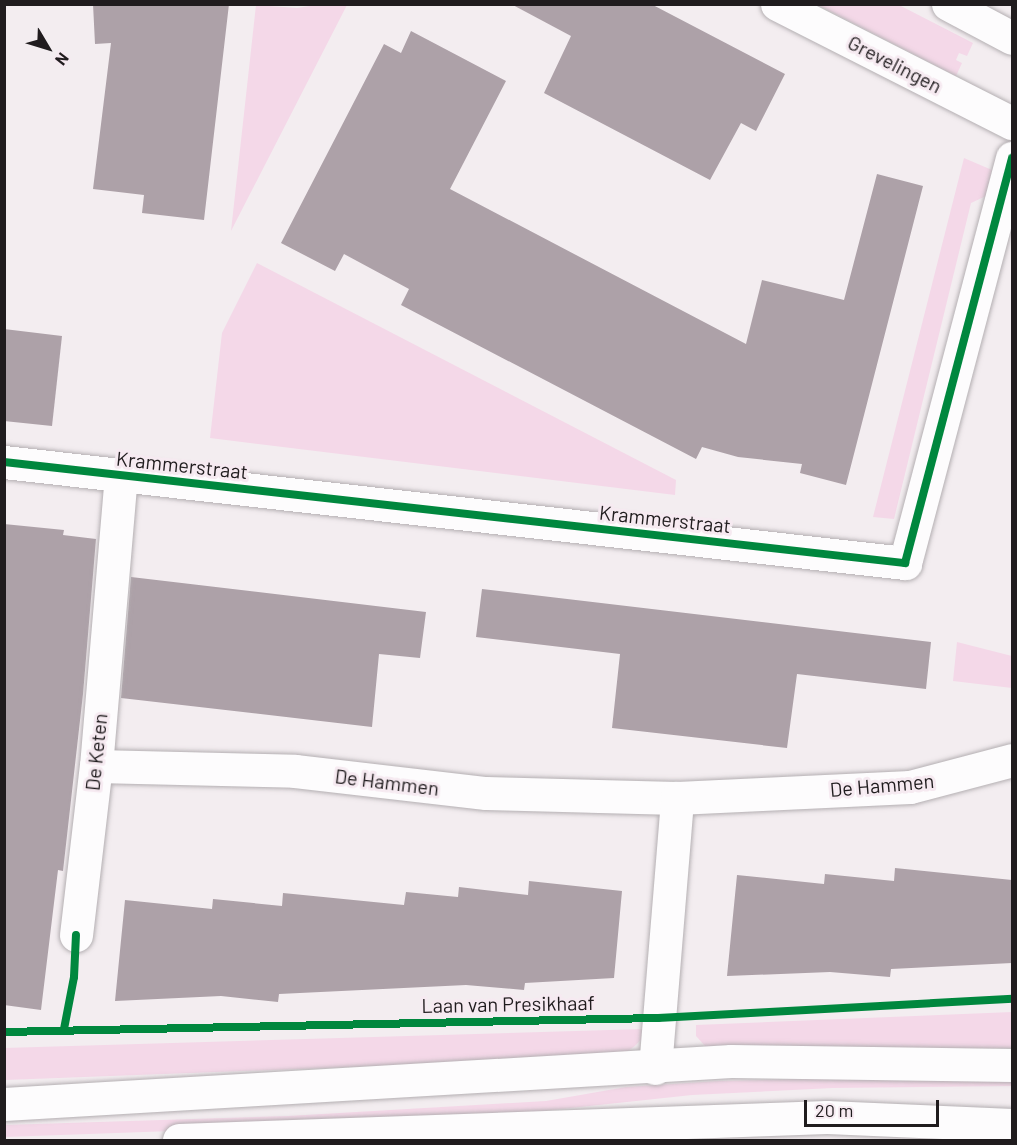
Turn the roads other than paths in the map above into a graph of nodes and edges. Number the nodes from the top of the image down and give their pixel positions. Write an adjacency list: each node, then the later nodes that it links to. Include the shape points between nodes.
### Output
1 (777, 4): 4 (street, Grevelingen)
2 (948, 4): 3 (street)
3 (1012, 38)
4 (1012, 123)
5 (1012, 158): 7 (street, Krammerstraat, via 905,563)
6 (4, 462): 7 (street, Krammerstraat)
7 (120, 475): 9 (street, De Keten)
8 (1012, 760): 10 (street, De Hammen, via 910,787)
9 (96, 766): 10 (street, De Hammen, via 295,771 486,793); 11 (street, De Keten)
10 (678, 798): 13 (street)
11 (75, 935)
12 (1012, 1065): 13 (street, via 731,1061)
13 (655, 1068): 14 (street)
14 (4, 1104)
15 (1012, 1125): 16 (street, via 827,1117)
16 (179, 1140)

